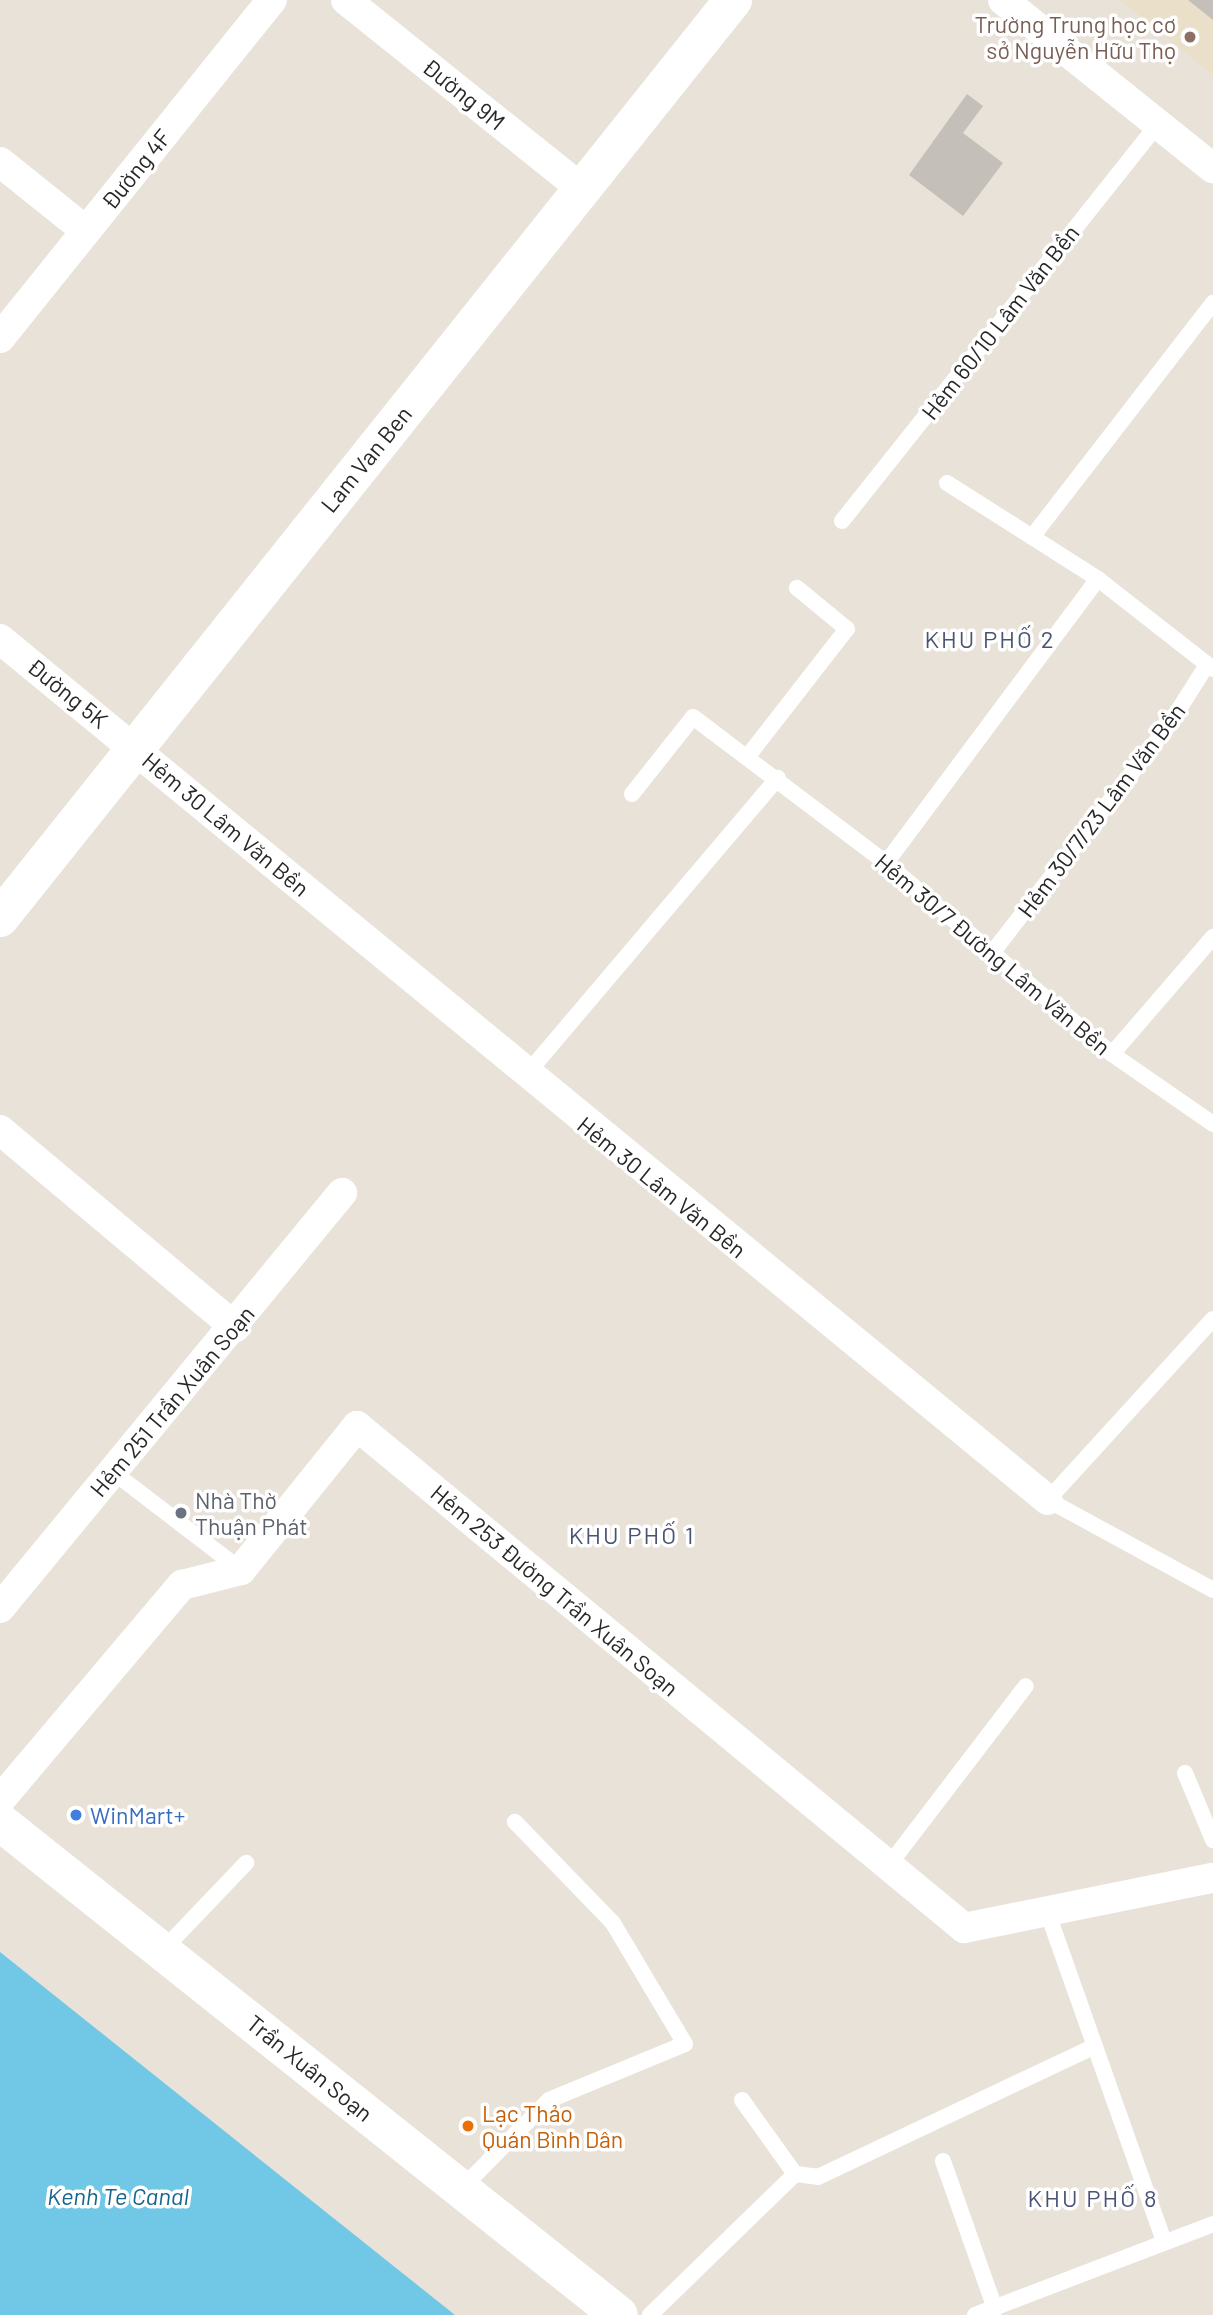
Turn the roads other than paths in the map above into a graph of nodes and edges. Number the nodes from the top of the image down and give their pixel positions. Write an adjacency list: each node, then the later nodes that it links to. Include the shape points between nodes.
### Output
1 (272, 0): 9 (street, Đường 4F)
2 (346, 0): 8 (street, Đường 9M)
3 (733, 0): 8 (street, Lam Van Ben)
4 (1003, 0): 5 (street)
5 (1158, 124): 7 (street); 13 (lane, Hẻm 60/10 Lâm Văn Bền)
6 (0, 162): 9 (street)
7 (1213, 168)
8 (582, 189): 19 (street, Lam Van Ben)
9 (86, 231): 11 (street, Đường 4F)
10 (1213, 303): 14 (lane)
11 (0, 338)
12 (947, 483): 14 (lane)
13 (842, 521)
14 (1032, 537): 15 (lane)
15 (1098, 579): 18 (lane); 23 (lane)
16 (797, 588): 20 (lane, via 847,629)
17 (0, 639): 19 (street, Đường 5K)
18 (1210, 667): 26 (lane, Hẻm 30/7/23 Lâm Văn Bền)
19 (136, 747): 24 (street, Lam Van Ben); 28 (street, Hẻm 30 Lâm Văn Bền)
20 (748, 756): 21 (lane, Hẻm 30/7 Đường Lâm Văn Bền); 22 (lane, Hẻm 30/7 Đường Lâm Văn Bền, via 693,717)
21 (778, 778): 23 (lane, Hẻm 30/7 Đường Lâm Văn Bền); 28 (lane)
22 (632, 794)
23 (886, 863): 26 (lane, Hẻm 30/7 Đường Lâm Văn Bền)
24 (0, 918)
25 (1213, 937): 27 (lane)
26 (992, 953): 27 (lane, Hẻm 30/7 Đường Lâm Văn Bền)
27 (1112, 1054): 29 (lane, Hẻm 30/7 Đường Lâm Văn Bền)
28 (525, 1076): 35 (street, Hẻm 30 Lâm Văn Bền)
29 (1213, 1124)
30 (0, 1130): 33 (street)
31 (342, 1193): 33 (street, Hẻm 251 Trần Xuân Soạn)
32 (1213, 1319): 35 (lane)
33 (235, 1327): 34 (street, Hẻm 251 Trần Xuân Soạn)
34 (113, 1472): 36 (lane); 38 (street, Hẻm 251 Trần Xuân Soạn)
35 (1048, 1500): 37 (lane, Hẻm 30 Lâm Văn Bền)
36 (241, 1570): 41 (street, via 182,1585); 46 (street, Hẻm 253 Đường Trần Xuân Soạn, via 357,1426)
37 (1213, 1590)
38 (0, 1608)
39 (1026, 1686): 46 (lane)
40 (1185, 1773): 44 (lane)
41 (0, 1800)
42 (0, 1822): 49 (street, Trần Xuân Soạn)
43 (516, 1822): 54 (lane, via 613,1923 685,2044 549,2100)
44 (1213, 1840)
45 (246, 1863): 49 (lane)
46 (889, 1865): 48 (street, Hẻm 253 Đường Trần Xuân Soạn, via 964,1928)
47 (1213, 1878): 48 (street, Hẻm 253 Đường Trần Xuân Soạn)
48 (1047, 1911): 50 (lane)
49 (162, 1951): 54 (street, Trần Xuân Soạn)
50 (1094, 2046): 53 (lane, via 818,2177); 56 (lane)
51 (742, 2100): 53 (lane)
52 (943, 2161): 57 (lane)
53 (795, 2174): 59 (lane)
54 (461, 2189): 58 (street, Trần Xuân Soạn)
55 (1213, 2224): 56 (lane)
56 (1164, 2241): 57 (lane)
57 (995, 2309): 60 (lane)
58 (619, 2315)
59 (650, 2315)
60 (975, 2315)

